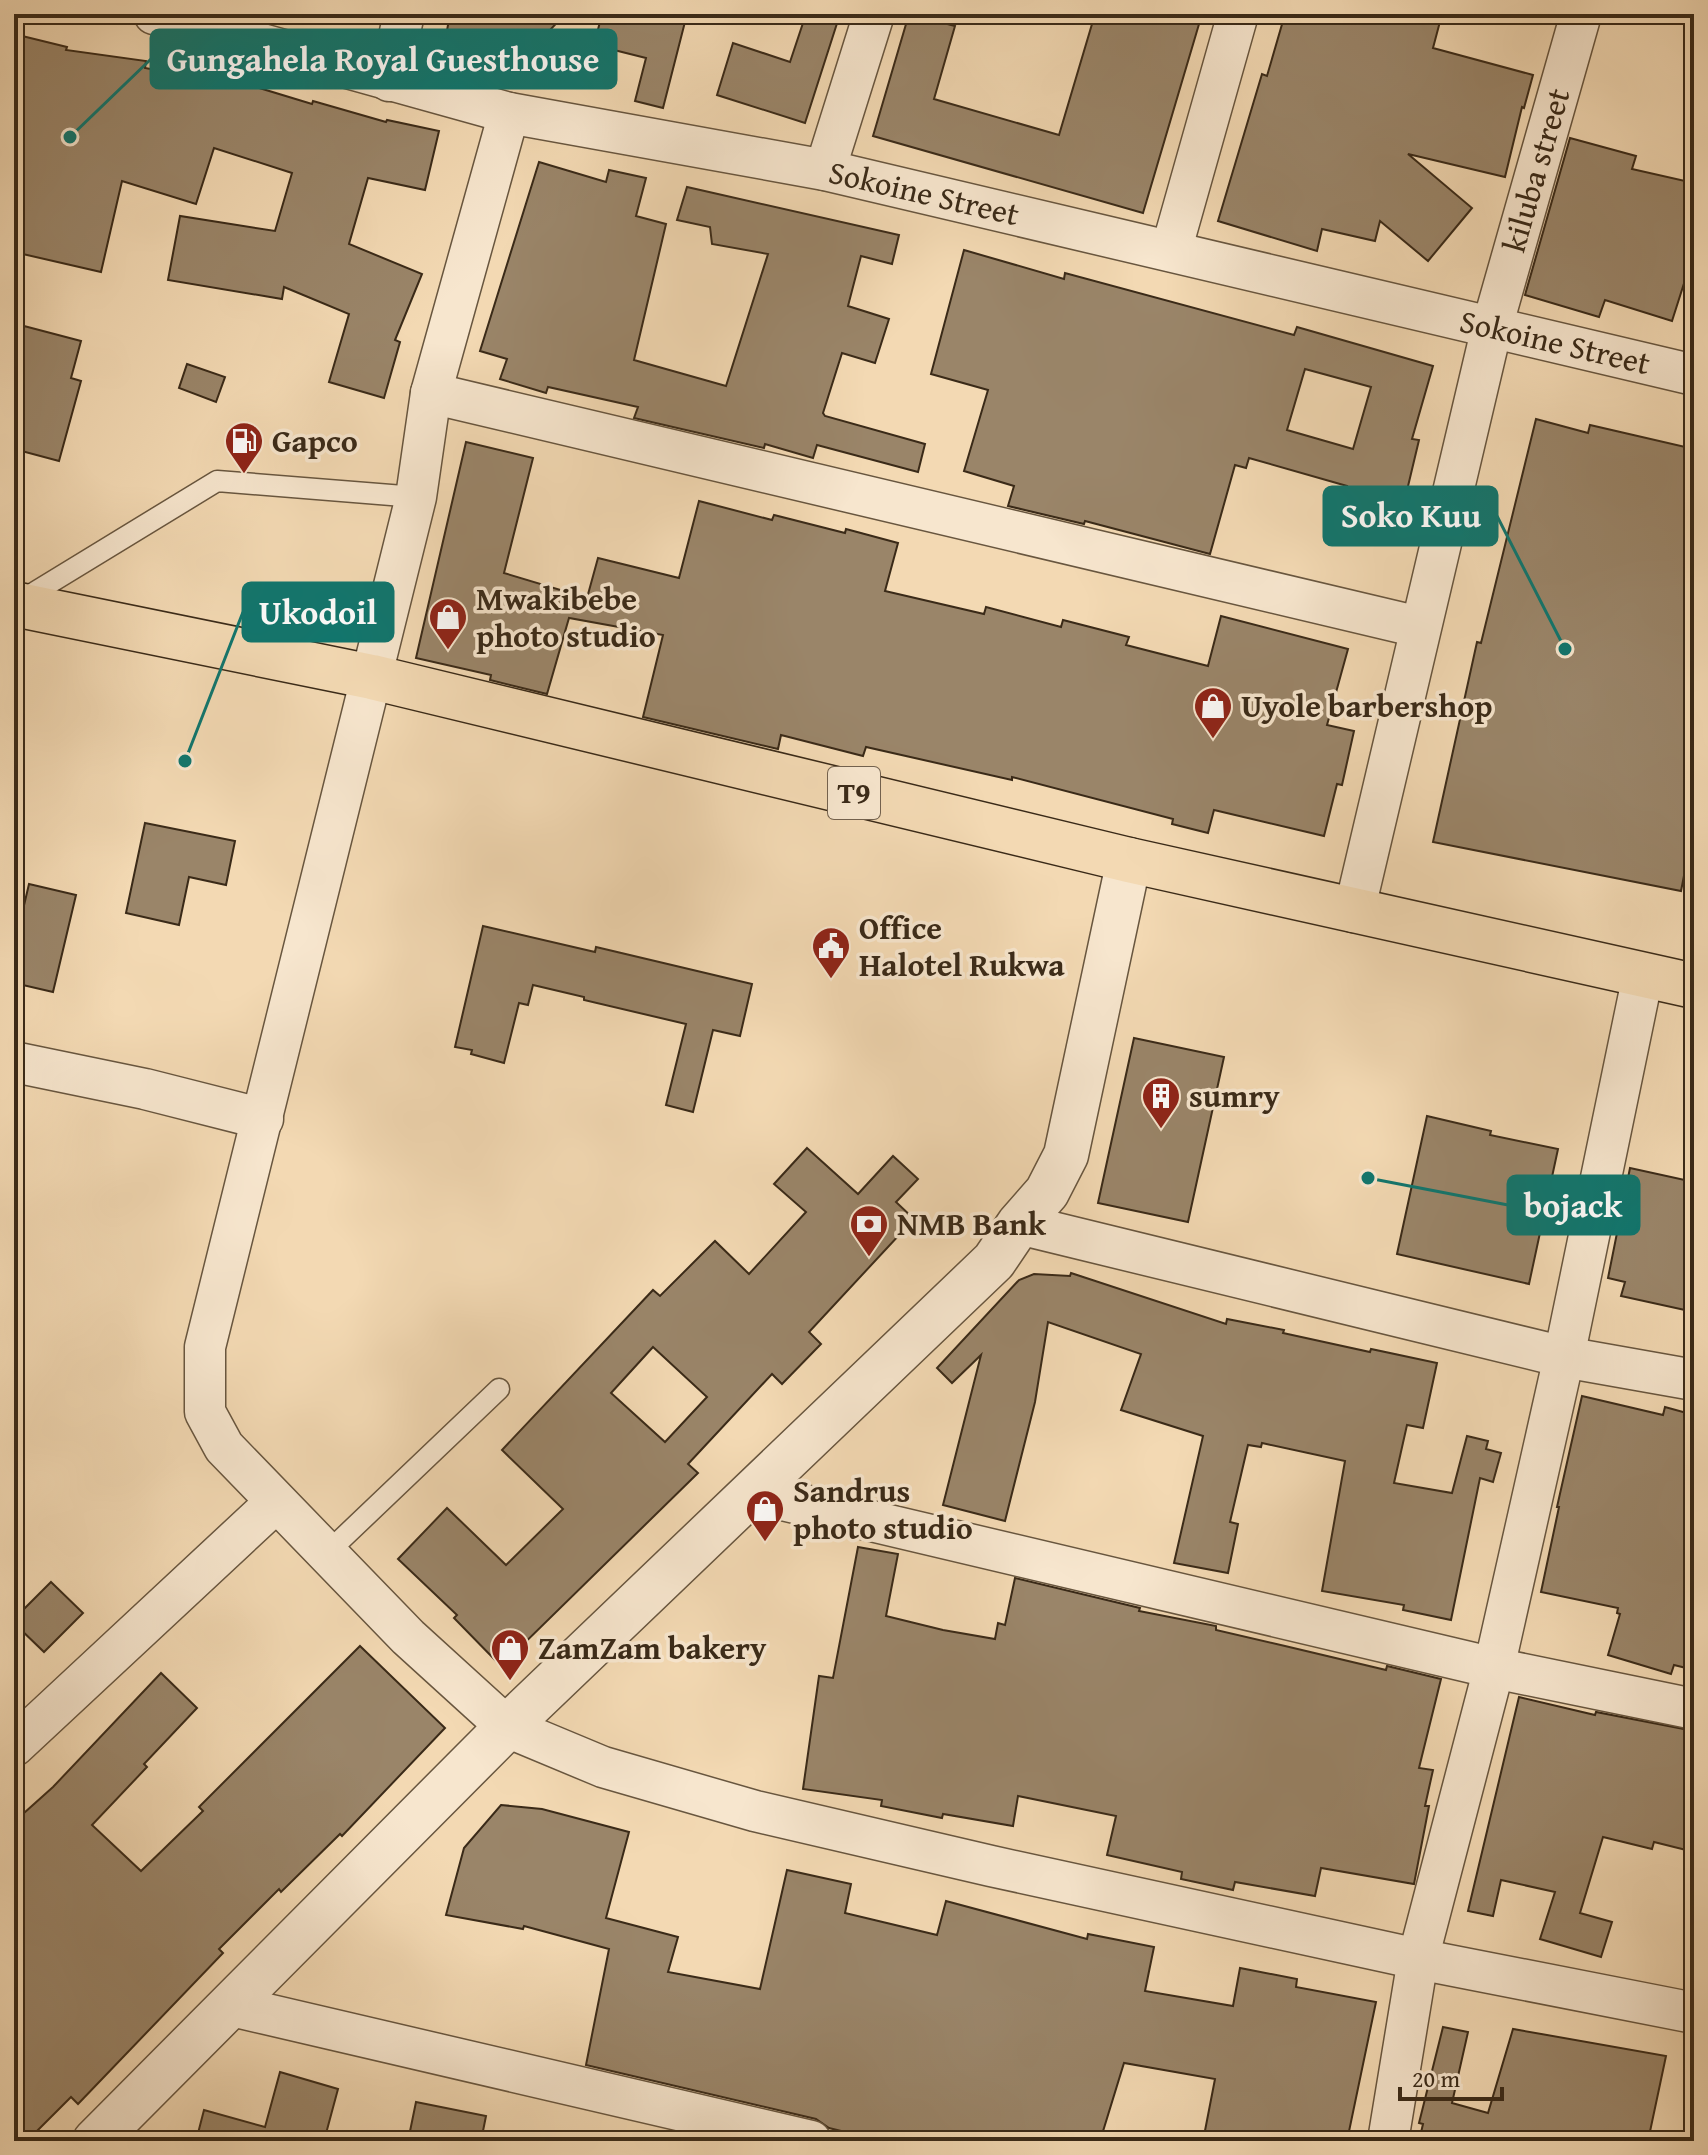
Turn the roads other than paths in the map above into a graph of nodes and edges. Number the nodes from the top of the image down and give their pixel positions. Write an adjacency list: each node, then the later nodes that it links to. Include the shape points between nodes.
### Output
1 (154, 14): 6 (street, Sokoine Street)
2 (404, 14): 6 (street)
3 (874, 14): 8 (street)
4 (1238, 14): 9 (street)
5 (1581, 14): 10 (street, kiluba street)
6 (389, 81): 7 (street, Sokoine Street)
7 (509, 113): 8 (street, Sokoine Street); 12 (street)
8 (825, 170): 9 (street, Sokoine Street)
9 (1171, 251): 10 (street, Sokoine Street)
10 (1492, 327): 11 (street, Sokoine Street); 15 (street, kiluba street)
11 (1694, 375)
12 (431, 393): 13 (street); 15 (street)
13 (416, 497): 14 (lane, via 217,481); 16 (street)
14 (15, 604): 16 (highway, T9)
15 (1419, 627): 18 (street, kiluba street)
16 (372, 677): 17 (highway, T9); 22 (street)
17 (1129, 860): 18 (highway, T9); 23 (street, via 1066,1155 1047,1192)
18 (1354, 912): 19 (highway, T9)
19 (1643, 975): 20 (highway, T9); 24 (street)
20 (1694, 986)
21 (14, 1062): 22 (street)
22 (263, 1119): 28 (street, via 205,1347 205,1412 224,1447)
23 (1019, 1224): 24 (street); 27 (street, via 994,1261)
24 (1564, 1357): 25 (street); 30 (street)
25 (1694, 1380)
26 (499, 1389): 29 (lane)
27 (753, 1493): 30 (street); 32 (street)
28 (276, 1502): 29 (street); 33 (street)
29 (327, 1553): 32 (street, via 440,1669)
30 (1494, 1668): 31 (street); 34 (street)
31 (1694, 1709)
32 (507, 1727): 34 (street, via 603,1767 755,1811); 35 (street)
33 (14, 1746)
34 (1418, 1959): 36 (street); 40 (street)
35 (232, 2006): 37 (street); 38 (street)
36 (1694, 2013)
37 (695, 2128): 39 (street)
38 (95, 2141)
39 (811, 2141)
40 (1388, 2141)

